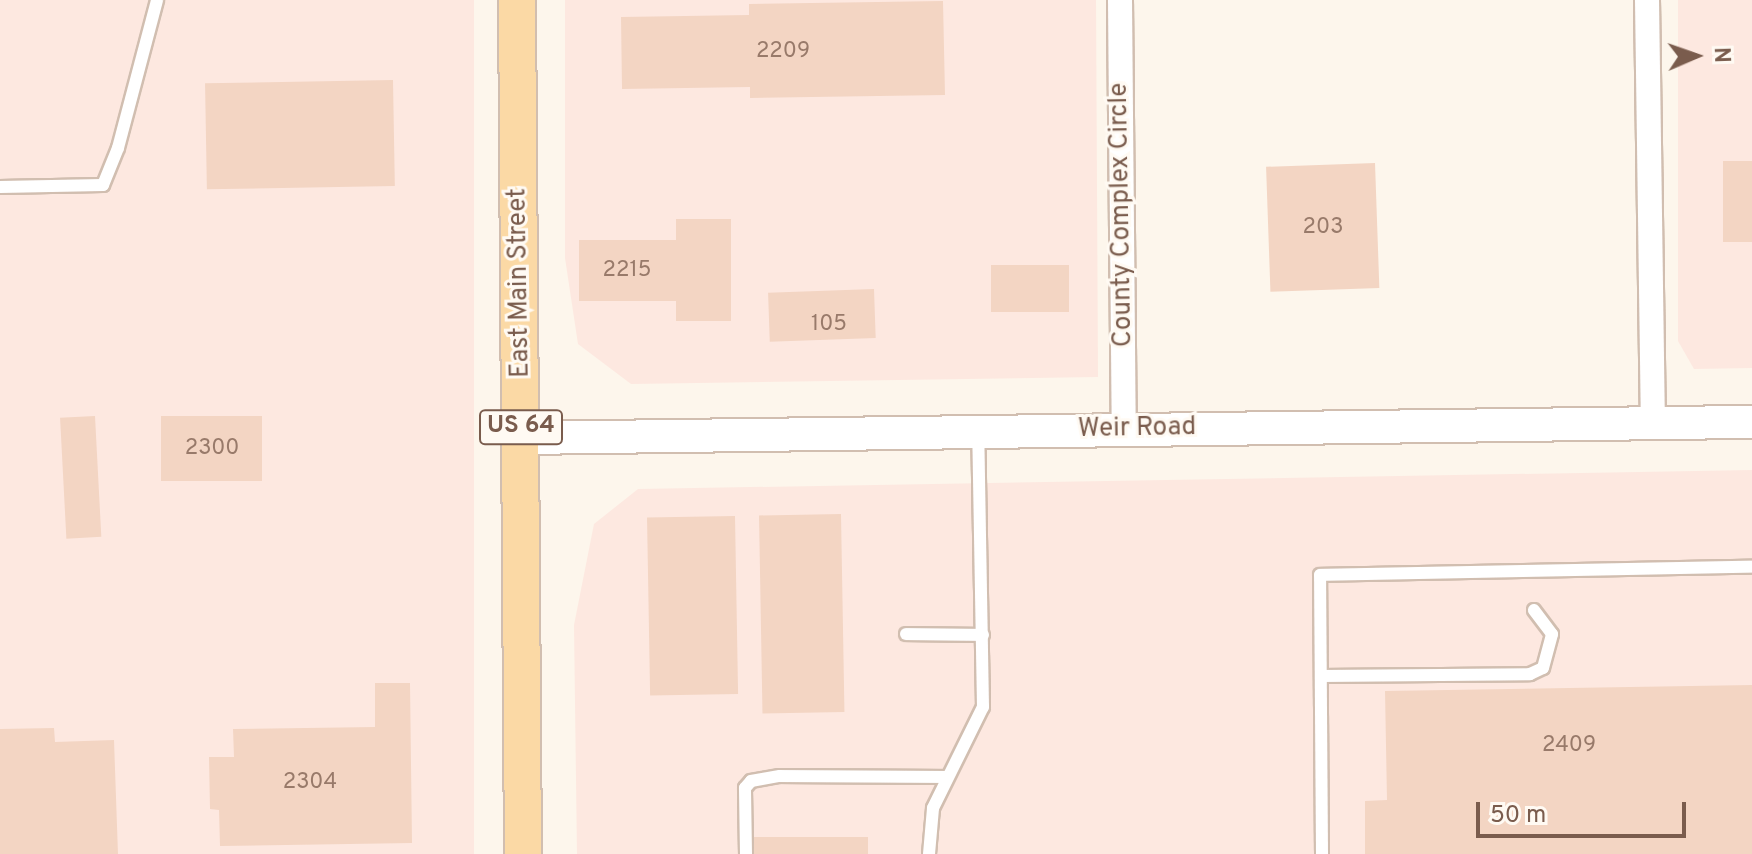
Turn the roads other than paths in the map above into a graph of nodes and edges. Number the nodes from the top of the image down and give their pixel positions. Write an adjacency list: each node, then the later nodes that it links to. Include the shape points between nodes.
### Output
1 (157, 0): 5 (lane, via 103,185)
2 (517, 0): 10 (main road, East Main Street / US 64)
3 (1120, 0): 8 (street, County Complex Circle)
4 (1647, 0): 7 (street)
5 (0, 187)
6 (1752, 422): 7 (main road, Weir Road)
7 (1653, 423): 8 (main road, Weir Road)
8 (1124, 430): 9 (main road, Weir Road)
9 (978, 431): 10 (main road, Weir Road); 14 (lane)
10 (522, 438): 17 (main road, East Main Street / US 64)
11 (1752, 567): 15 (lane, via 1320,575)
12 (1534, 610): 15 (lane, via 1552,634 1543,668 1530,674)
13 (906, 634): 14 (lane)
14 (983, 635): 16 (lane, via 983,707)
15 (1321, 676): 20 (lane)
16 (946, 777): 18 (lane, via 780,776 751,781 745,788); 19 (lane, via 933,808)
17 (523, 854)
18 (746, 854)
19 (929, 854)
20 (1322, 854)

